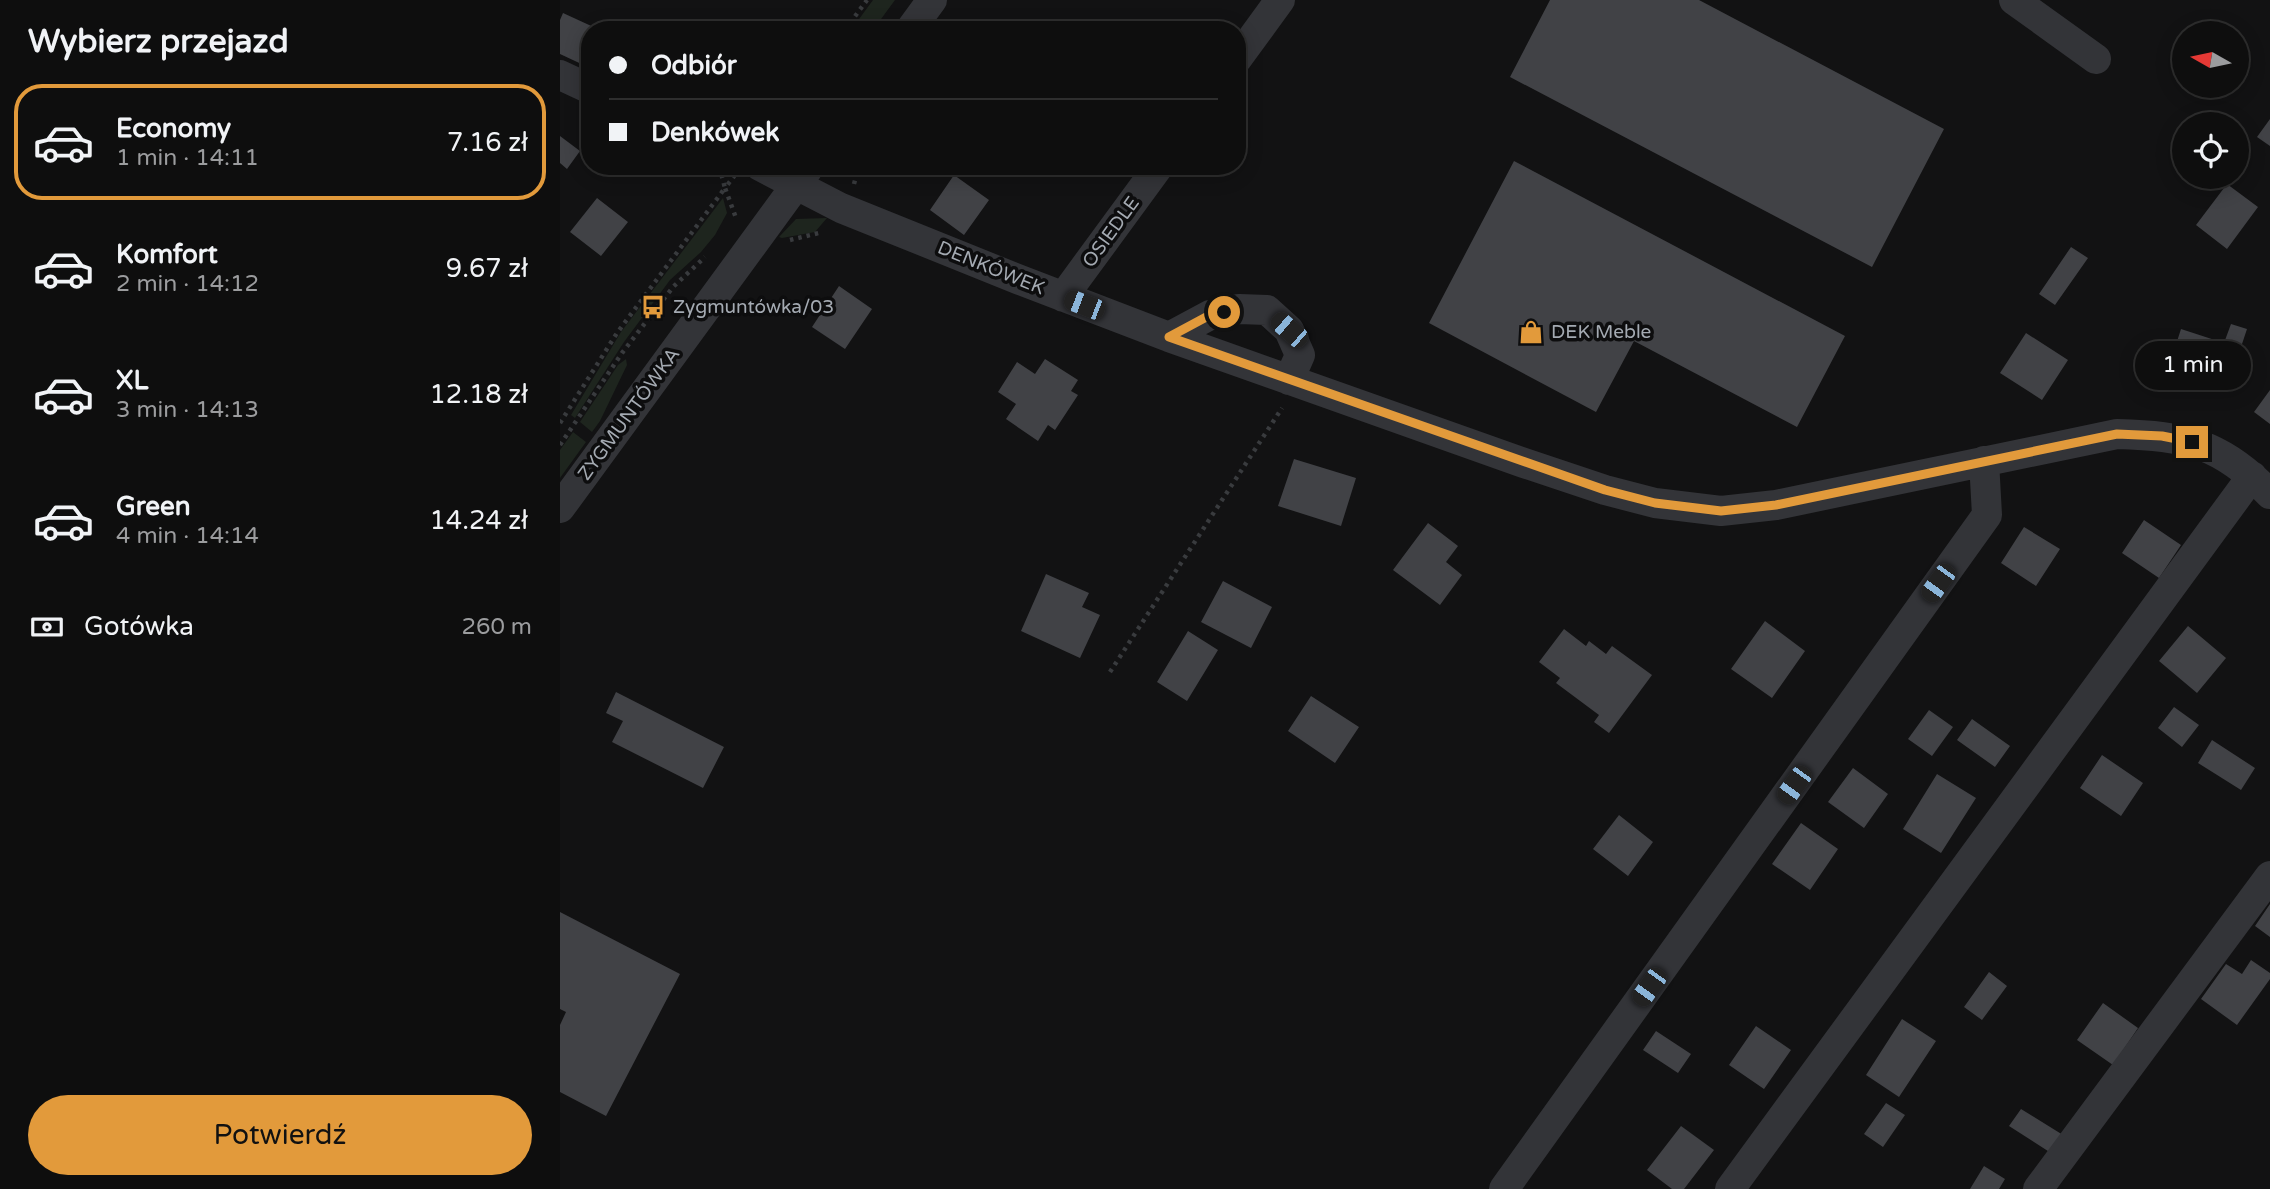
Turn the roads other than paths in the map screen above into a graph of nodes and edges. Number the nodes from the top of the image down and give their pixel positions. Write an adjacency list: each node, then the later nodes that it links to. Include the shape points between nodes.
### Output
1 (932, 0): 4 (street)
2 (1280, 0): 5 (street)
3 (2014, 0): 6 (street)
4 (917, 21)
5 (1246, 47)
6 (2096, 59)
7 (560, 75): 8 (street)
8 (581, 85)
9 (1151, 175): 11 (street, OSIEDLE)
10 (804, 176): 11 (street, DENKÓWEK, via 841,208); 16 (street, ZYGMUNTÓWKA)
11 (1063, 297): 12 (street, DENKÓWEK)
12 (1169, 337): 13 (street, DENKÓWEK); 13 (street, via 1210,315 1267,310 1289,330 1300,355)
13 (1289, 380): 14 (street, DENKÓWEK, via 1605,490 1655,503 1721,511 1776,505)
14 (1984, 461): 15 (street, DENKÓWEK, via 2117,434 2162,436 2223,454); 18 (street, via 1987,515)
15 (2261, 485): 19 (street)
16 (560, 508)
17 (2270, 876): 20 (street)
18 (1504, 1189)
19 (1730, 1189)
20 (2038, 1189)

